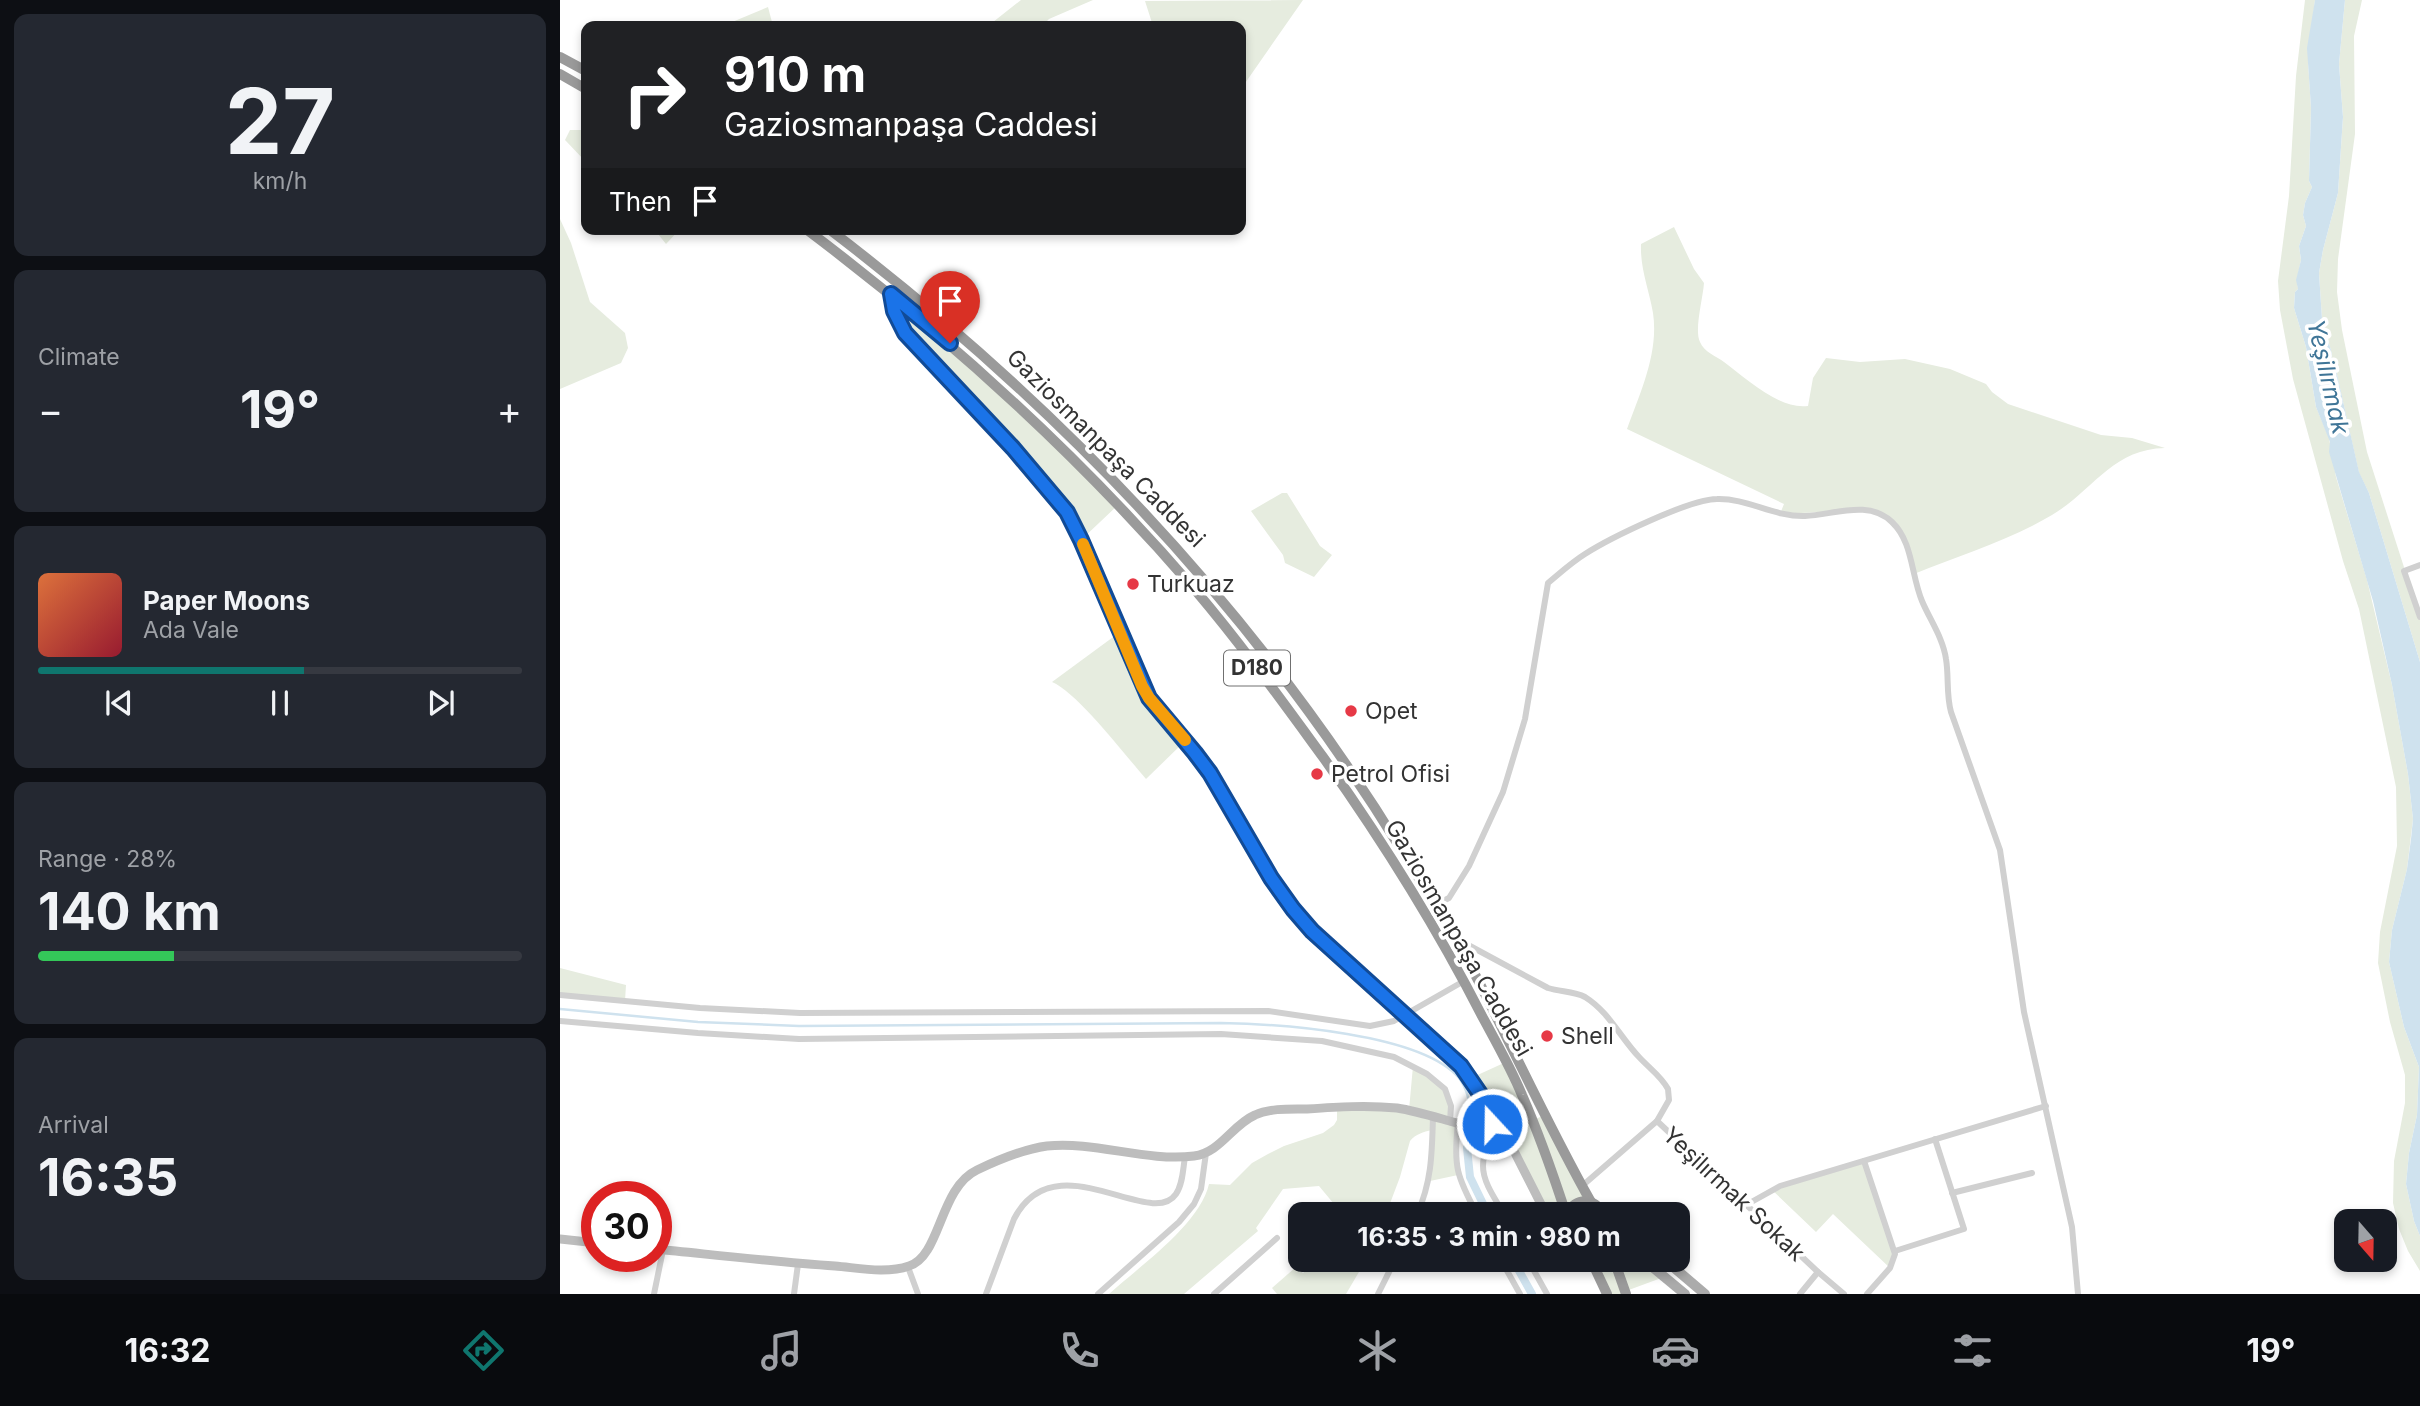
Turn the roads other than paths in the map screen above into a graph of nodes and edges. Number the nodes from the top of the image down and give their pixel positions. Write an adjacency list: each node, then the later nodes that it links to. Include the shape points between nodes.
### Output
1 (560, 57): 2 (highway)
2 (581, 68)
3 (560, 74): 4 (highway)
4 (581, 86)
5 (814, 235): 7 (highway, Gaziosmanpaşa Caddesi / D180)
6 (837, 235): 10 (highway, Gaziosmanpaşa Caddesi / D180, via 1000,370 1079,445 1208,583 1372,803)
7 (891, 294): 12 (highway, Gaziosmanpaşa Caddesi / D180, via 1059,445 1197,592 1280,697 1360,810); 14 (street, via 905,333 1067,512 1149,698 1210,773 1293,909)
8 (2420, 565): 9 (street, via 2404,571)
9 (2420, 617)
10 (1435, 905): 11 (highway, Gaziosmanpaşa Caddesi / D180); 16 (street, via 1449,898 1469,866 1503,792 1525,719 1548,583 1586,553 1706,500 1727,499 1794,516 1863,510 1879,513 1902,537 1921,600 1946,657 1951,712 2000,850 2018,980)
11 (1462, 950): 18 (street, Yeşilırmak Sokak, via 1470,946 1548,988 1579,994 1596,1005 1668,1089 1669,1100); 26 (highway, Gaziosmanpaşa Caddesi / D180)
12 (1464, 981): 14 (street); 32 (highway, Gaziosmanpaşa Caddesi / D180, via 1521,1091)
13 (560, 995): 14 (street, via 800,1013 1268,1012 1370,1026)
14 (1405, 1014): 20 (street, via 1471,1078 1487,1104)
15 (560, 1021): 19 (street, via 799,1039 1221,1034 1322,1041 1394,1057 1427,1074 1445,1089)
16 (2046, 1106): 21 (street); 67 (street, via 2072,1227)
17 (1433, 1116): 19 (street); 22 (street, via 1376,1107 1266,1112 1254,1115); 28 (street, via 1430,1181)
18 (1657, 1121): 26 (street, Yeşilırmak Sokak); 34 (street, Yeşilırmak Sokak)
19 (1457, 1123): 20 (street); 29 (street, via 1456,1168)
20 (1492, 1134): 30 (street, via 1483,1169); 31 (street, via 1514,1151)
21 (1935, 1139): 24 (street); 27 (street)
22 (1206, 1153): 23 (street); 55 (street, via 1194,1204)
23 (1185, 1157): 41 (street, via 1046,1146 977,1170 956,1187 924,1255); 54 (street, via 1180,1188 1162,1204 1084,1186 1037,1194 1023,1204 1014,1219)
24 (1864, 1161): 34 (street, via 1780,1186); 39 (street)
25 (2032, 1173): 27 (street)
26 (1582, 1186): 33 (highway, Gaziosmanpaşa Caddesi / D180)
27 (1952, 1193): 39 (street, via 1964,1229)
28 (1422, 1202)
29 (1472, 1202)
30 (1497, 1202)
31 (1540, 1202)
32 (1562, 1202)
33 (1591, 1202)
34 (1746, 1205): 50 (street, Yeşilırmak Sokak)
35 (1278, 1238): 56 (street)
36 (560, 1239): 37 (street)
37 (581, 1241)
38 (672, 1250): 40 (street)
39 (1895, 1251): 66 (street, via 1891,1268)
40 (798, 1264): 41 (street, via 884,1270); 52 (street)
41 (908, 1267): 53 (street)
42 (657, 1272): 51 (street)
43 (1389, 1272): 57 (street)
44 (1508, 1272): 58 (street)
45 (1535, 1272): 59 (street)
46 (1597, 1272): 60 (highway)
47 (1618, 1272): 61 (highway)
48 (1658, 1272): 62 (main road)
49 (1679, 1272): 63 (main road)
50 (1818, 1272): 64 (street); 65 (street, Yeşilırmak Sokak)
51 (654, 1294)
52 (794, 1294)
53 (918, 1294)
54 (986, 1294)
55 (1098, 1294)
56 (1214, 1294)
57 (1378, 1294)
58 (1520, 1294)
59 (1547, 1294)
60 (1607, 1294)
61 (1626, 1294)
62 (1685, 1294)
63 (1705, 1294)
64 (1800, 1294)
65 (1844, 1294)
66 (1867, 1294)
67 (2078, 1294)

